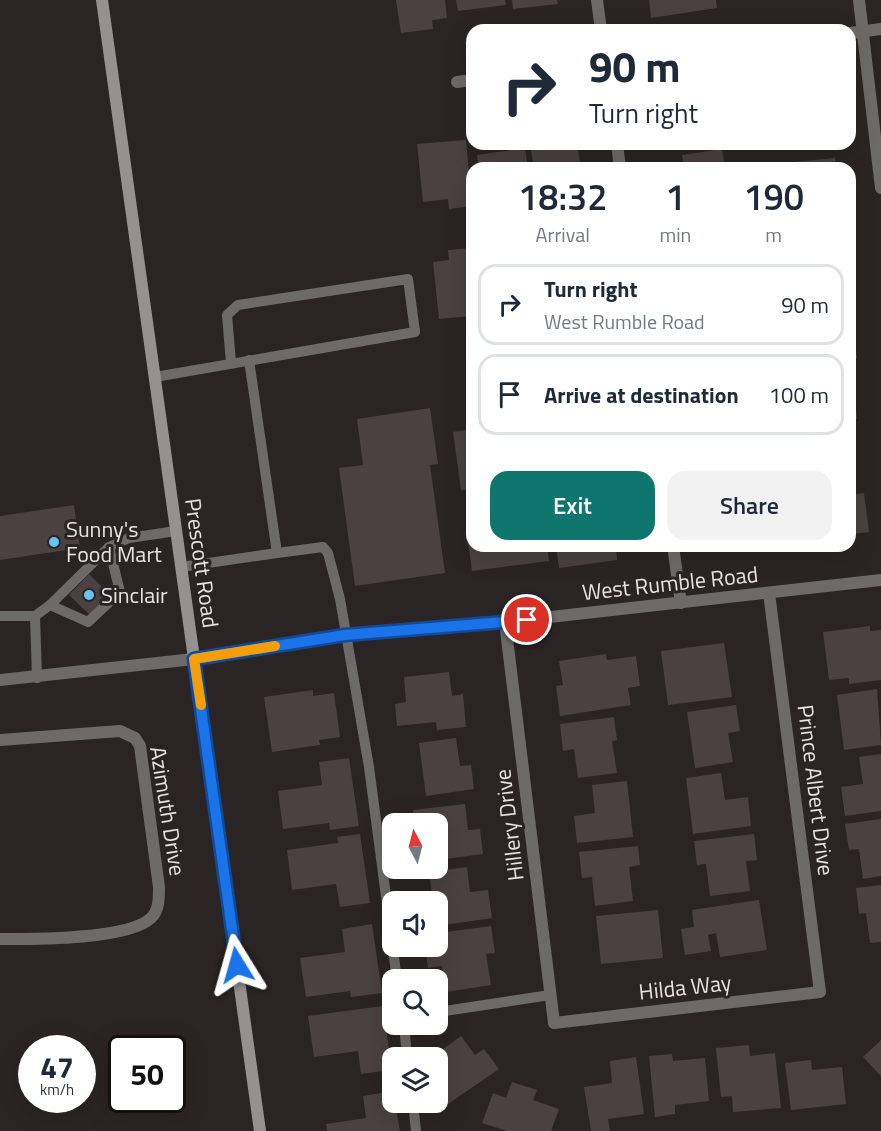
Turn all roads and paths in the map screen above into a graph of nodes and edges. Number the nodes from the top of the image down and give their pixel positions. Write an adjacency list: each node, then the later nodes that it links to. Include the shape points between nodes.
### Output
1 (102, 0): 12 (main road, Prescott Road)
2 (597, 0): 4 (street)
3 (859, 0): 6 (street)
4 (600, 24)
5 (881, 29): 6 (street)
6 (857, 32): 9 (street)
7 (466, 81): 8 (street)
8 (457, 82)
9 (881, 188)
10 (249, 360): 11 (lane); 11 (lane, via 416,332 408,279 238,305 226,315); 16 (lane)
11 (231, 363): 12 (lane)
12 (155, 377): 13 (main road, Prescott Road)
13 (176, 531): 14 (lane, via 129,538); 17 (main road, Prescott Road)
14 (109, 547): 21 (lane); 21 (lane, via 120,592 88,622)
15 (674, 552): 20 (street)
16 (277, 553): 17 (lane); 25 (lane, via 323,547 340,599)
17 (181, 567): 26 (main road, Prescott Road)
18 (881, 580): 19 (street, West Rumble Road)
19 (769, 593): 20 (street, West Rumble Road); 32 (street, Prince Albert Drive)
20 (681, 603): 24 (street, West Rumble Road)
21 (50, 605): 23 (lane)
22 (0, 616): 23 (lane)
23 (35, 616): 27 (lane)
24 (505, 622): 25 (street, West Rumble Road); 33 (street, Hillery Drive)
25 (345, 635): 26 (street, West Rumble Road); 31 (lane, via 369,767)
26 (194, 659): 27 (street, West Rumble Road); 37 (main road, Prescott Road)
27 (37, 678): 28 (street, West Rumble Road)
28 (0, 680)
29 (0, 740): 30 (street, Azimuth Drive, via 107,731 120,731 135,738 140,746 159,887 159,903 153,917 136,927 111,933)
30 (0, 939)
31 (396, 969)
32 (820, 992): 35 (street, Hilda Way)
33 (550, 995): 34 (lane); 35 (street, Hillery Drive)
34 (448, 1010)
35 (554, 1023)
36 (414, 1113): 38 (lane)
37 (260, 1131)
38 (416, 1131)

